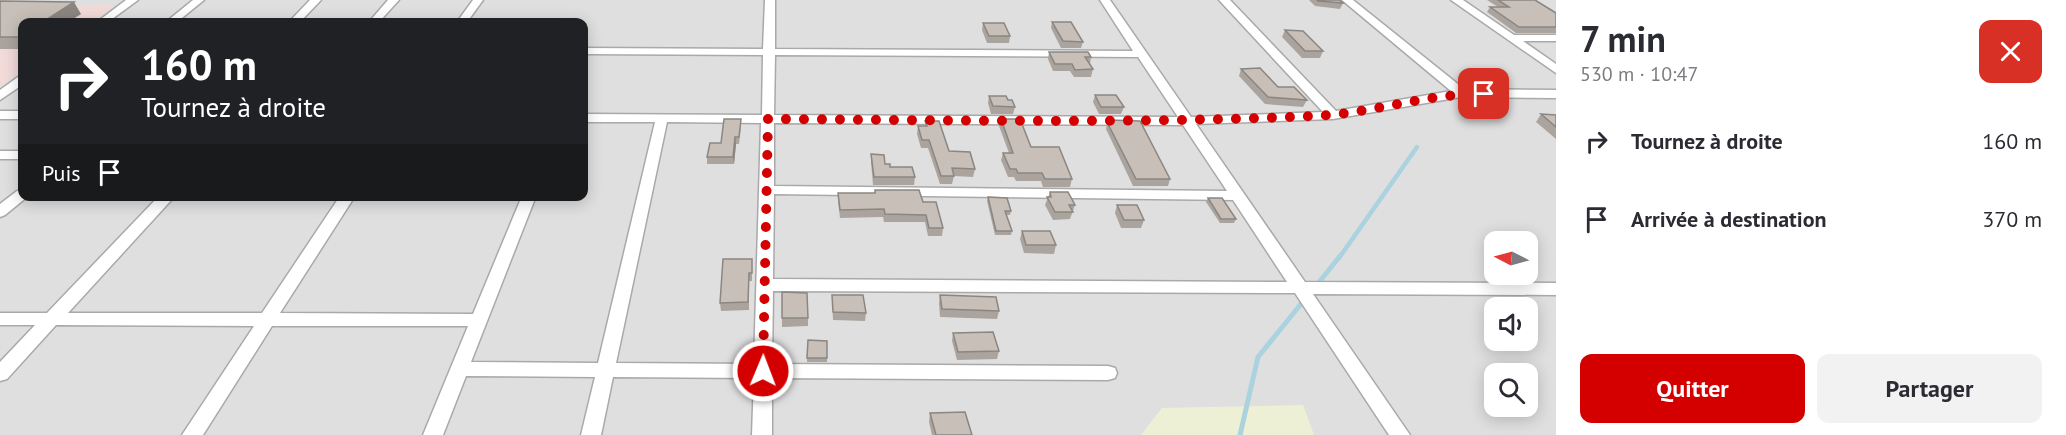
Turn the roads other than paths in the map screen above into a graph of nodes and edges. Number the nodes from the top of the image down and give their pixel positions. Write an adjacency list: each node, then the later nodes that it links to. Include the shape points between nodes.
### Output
1 (133, 0): 11 (street)
2 (199, 0): 12 (street)
3 (316, 0): 13 (street)
4 (394, 0): 14 (street)
5 (478, 0): 15 (street)
6 (770, 0): 19 (street)
7 (1105, 0): 20 (street)
8 (1224, 0): 28 (street)
9 (1347, 0): 23 (street)
10 (1456, 0): 16 (street)
11 (108, 18)
12 (176, 18)
13 (298, 18)
14 (378, 18)
15 (465, 18)
16 (1511, 38): 17 (street); 21 (street)
17 (1556, 38)
18 (588, 51): 19 (street)
19 (770, 52): 20 (street); 31 (street)
20 (1142, 54): 32 (street)
21 (1556, 69)
22 (18, 83): 25 (street)
23 (1461, 93): 24 (street); 28 (street)
24 (1556, 94)
25 (0, 96)
26 (0, 115): 27 (street)
27 (18, 115)
28 (1332, 115): 32 (street)
29 (588, 118): 30 (street)
30 (662, 118): 31 (street); 50 (street)
31 (768, 119): 32 (street); 35 (street)
32 (1187, 121): 36 (street)
33 (0, 155): 34 (street)
34 (18, 155)
35 (767, 190): 36 (street); 42 (street)
36 (1238, 196): 43 (street)
37 (18, 197): 41 (street)
38 (163, 201): 46 (street)
39 (345, 201): 47 (street)
40 (527, 201): 48 (street)
41 (0, 212)
42 (765, 285): 43 (street); 51 (street)
43 (1300, 287): 44 (street); 58 (street)
44 (1556, 289)
45 (0, 319): 46 (street)
46 (51, 319): 47 (street); 53 (street)
47 (267, 320): 48 (street); 54 (street)
48 (479, 320): 49 (street)
49 (459, 369): 50 (street); 55 (street)
50 (605, 370): 51 (street); 56 (street)
51 (763, 371): 52 (street); 57 (street)
52 (1108, 373)
53 (0, 374)
54 (192, 435)
55 (432, 435)
56 (591, 435)
57 (762, 435)
58 (1400, 435)

